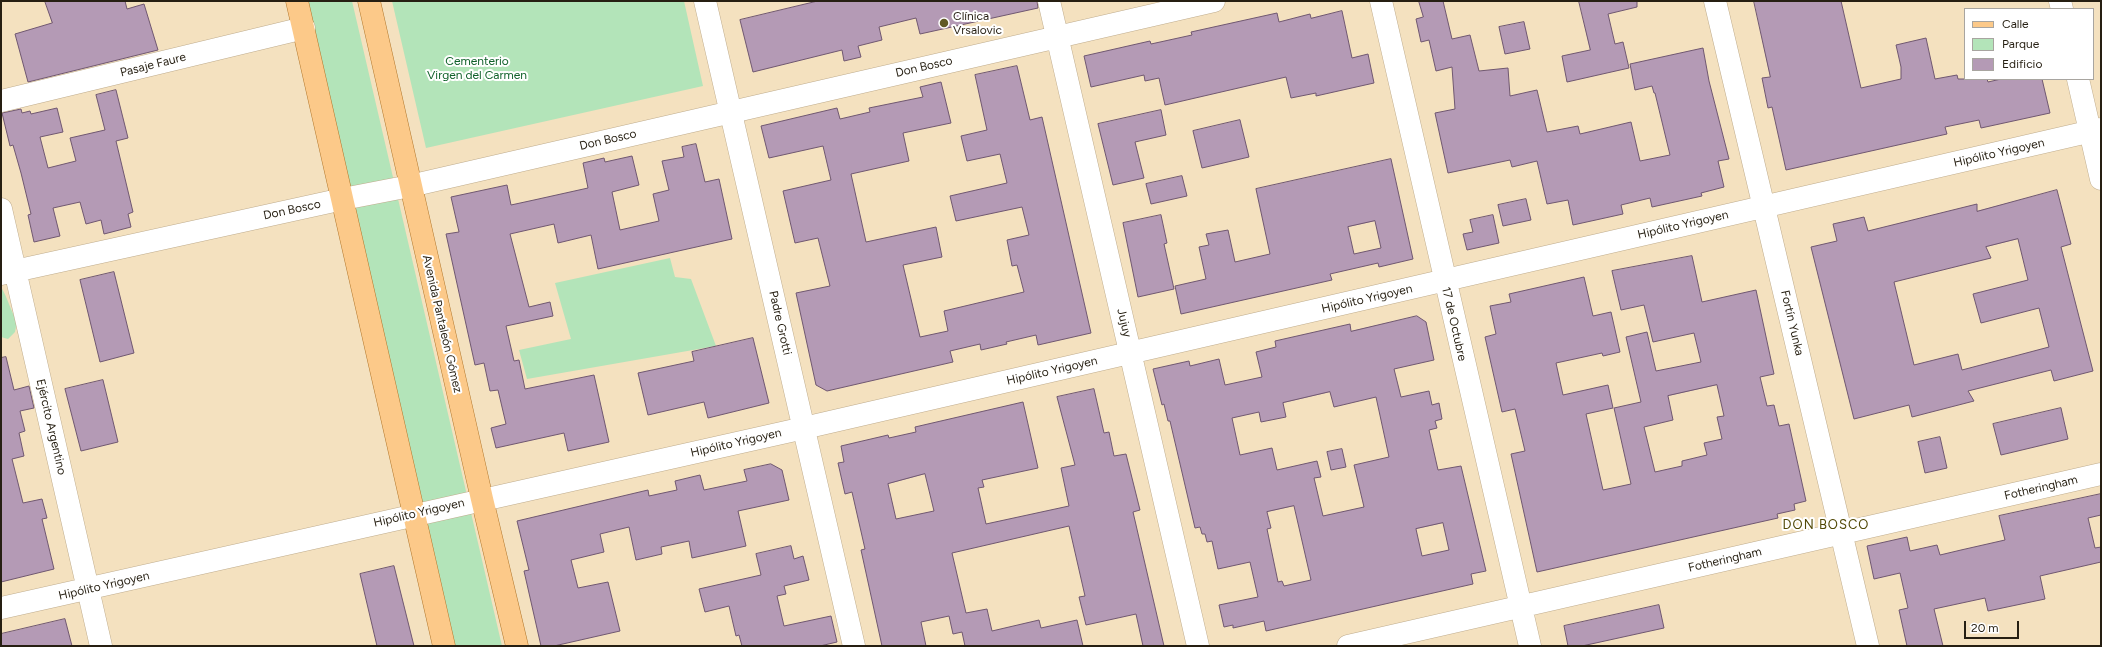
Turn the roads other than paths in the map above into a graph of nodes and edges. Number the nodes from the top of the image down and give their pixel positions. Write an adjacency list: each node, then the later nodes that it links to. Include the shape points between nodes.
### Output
1 (298, 1): 8 (main road)
2 (369, 1): 15 (main road, Avenida Pantaleón Gómez)
3 (705, 1): 12 (street, Padre Grotti)
4 (1049, 1): 9 (street, Jujuy)
5 (1214, 1): 9 (street, Don Bosco)
6 (1381, 1): 20 (street, 17 de Octubre)
7 (1715, 1): 17 (street, Fortín Yunka)
8 (304, 28): 11 (street, Pasaje Faure); 16 (main road)
9 (1057, 36): 12 (street, Don Bosco); 21 (street, Jujuy)
10 (2078, 80): 13 (street)
11 (1, 101)
12 (730, 111): 15 (street, Don Bosco); 22 (street, Padre Grotti)
13 (2096, 130): 14 (street); 17 (street, Hipólito Yrigoyen)
14 (2101, 179)
15 (410, 186): 16 (street, Don Bosco); 24 (main road, Avenida Pantaleón Gómez)
16 (343, 198): 19 (street, Don Bosco); 25 (main road)
17 (1764, 207): 20 (street, Hipólito Yrigoyen); 26 (street, Fortín Yunka)
18 (1, 209): 19 (street, Ejército Argentino)
19 (8, 273): 27 (street, Ejército Argentino)
20 (1444, 281): 21 (street, Hipólito Yrigoyen); 28 (street, 17 de Octubre)
21 (1131, 353): 22 (street, Hipólito Yrigoyen); 34 (street, Jujuy)
22 (804, 428): 24 (street, Hipólito Yrigoyen); 33 (street, Padre Grotti)
23 (2101, 474): 26 (street, Fotheringham)
24 (482, 499): 25 (street, Hipólito Yrigoyen); 32 (main road, Avenida Pantaleón Gómez)
25 (414, 514): 27 (street, Hipólito Yrigoyen); 31 (main road)
26 (1841, 532): 28 (street, Fotheringham); 37 (street, Fortín Yunka)
27 (88, 589): 29 (street, Hipólito Yrigoyen); 30 (street, Ejército Argentino)
28 (1520, 607): 35 (street, Fotheringham); 36 (street, 17 de Octubre)
29 (1, 608)
30 (101, 646)
31 (444, 646)
32 (517, 646)
33 (854, 646)
34 (1198, 646)
35 (1348, 646)
36 (1530, 646)
37 (1868, 646)

